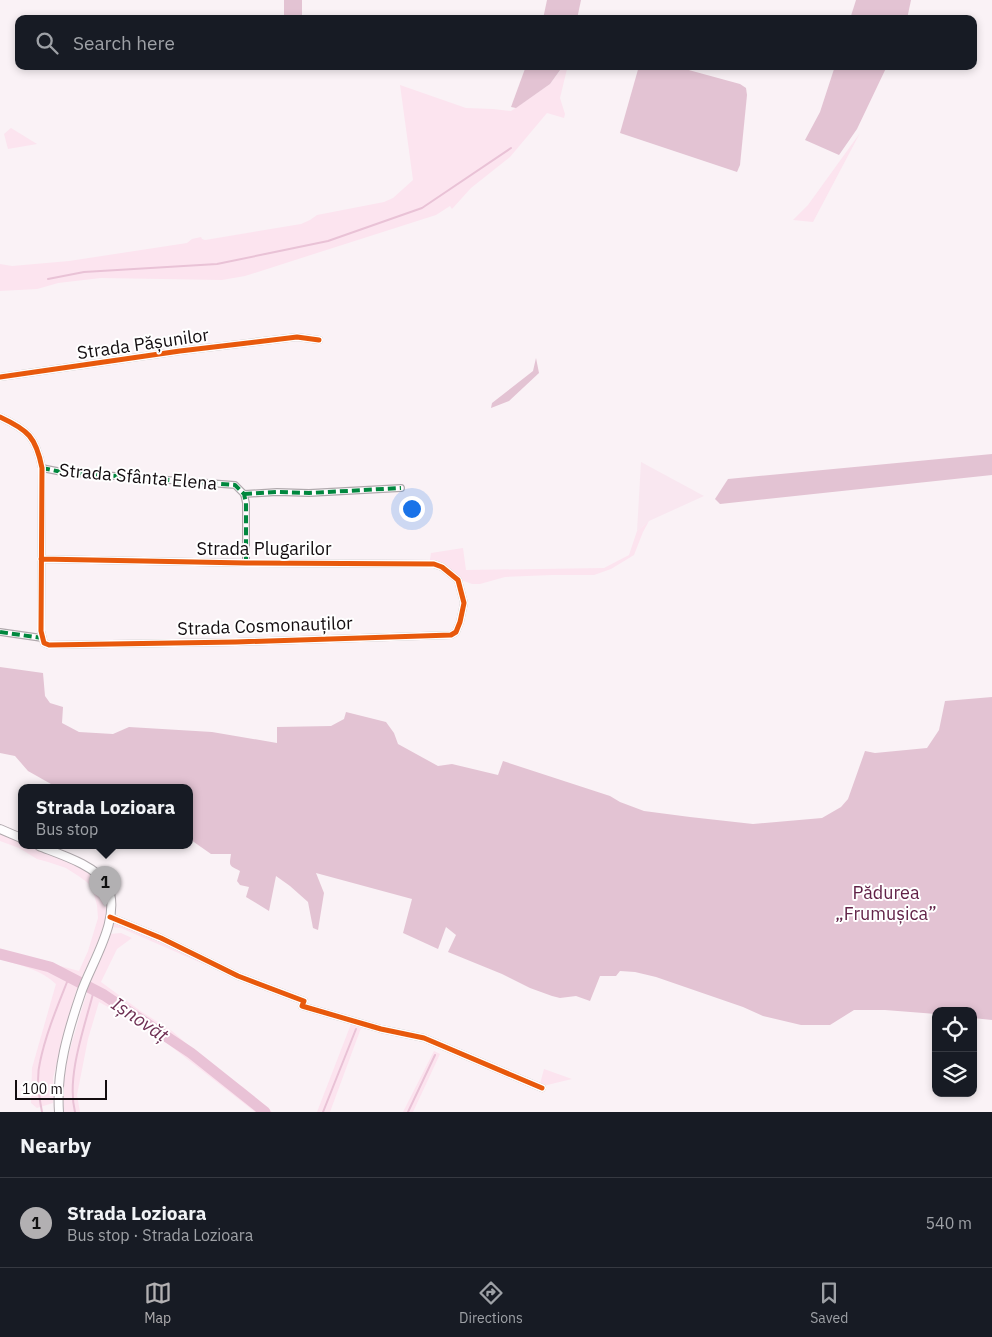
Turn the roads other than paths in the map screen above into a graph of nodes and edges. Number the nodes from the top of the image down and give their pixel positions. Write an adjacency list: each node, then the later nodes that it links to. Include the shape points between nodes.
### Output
1 (319, 340): 2 (street, Strada Pășunilor, via 287,338)
2 (0, 377)
3 (0, 417): 4 (street, via 29,435 37,447)
4 (42, 468): 6 (street, Strada Sfânta Elena, via 235,485); 7 (street)
5 (401, 488): 6 (street)
6 (244, 494): 8 (street)
7 (41, 559): 8 (street, Strada Plugarilor); 11 (street)
8 (246, 563): 9 (street, Strada Plugarilor, via 434,564 458,580)
9 (464, 603): 11 (street, Strada Cosmonauților, via 456,632 451,634 236,642 49,644)
10 (0, 632): 11 (street)
11 (43, 640)
12 (0, 829): 13 (street)
13 (18, 837)
14 (46, 849): 15 (street, via 100,876 110,896)
15 (110, 916): 16 (street, via 238,976 304,1001 302,1006 424,1038); 17 (street, via 81,992 65,1048 58,1088)
16 (542, 1088)
17 (59, 1112)

